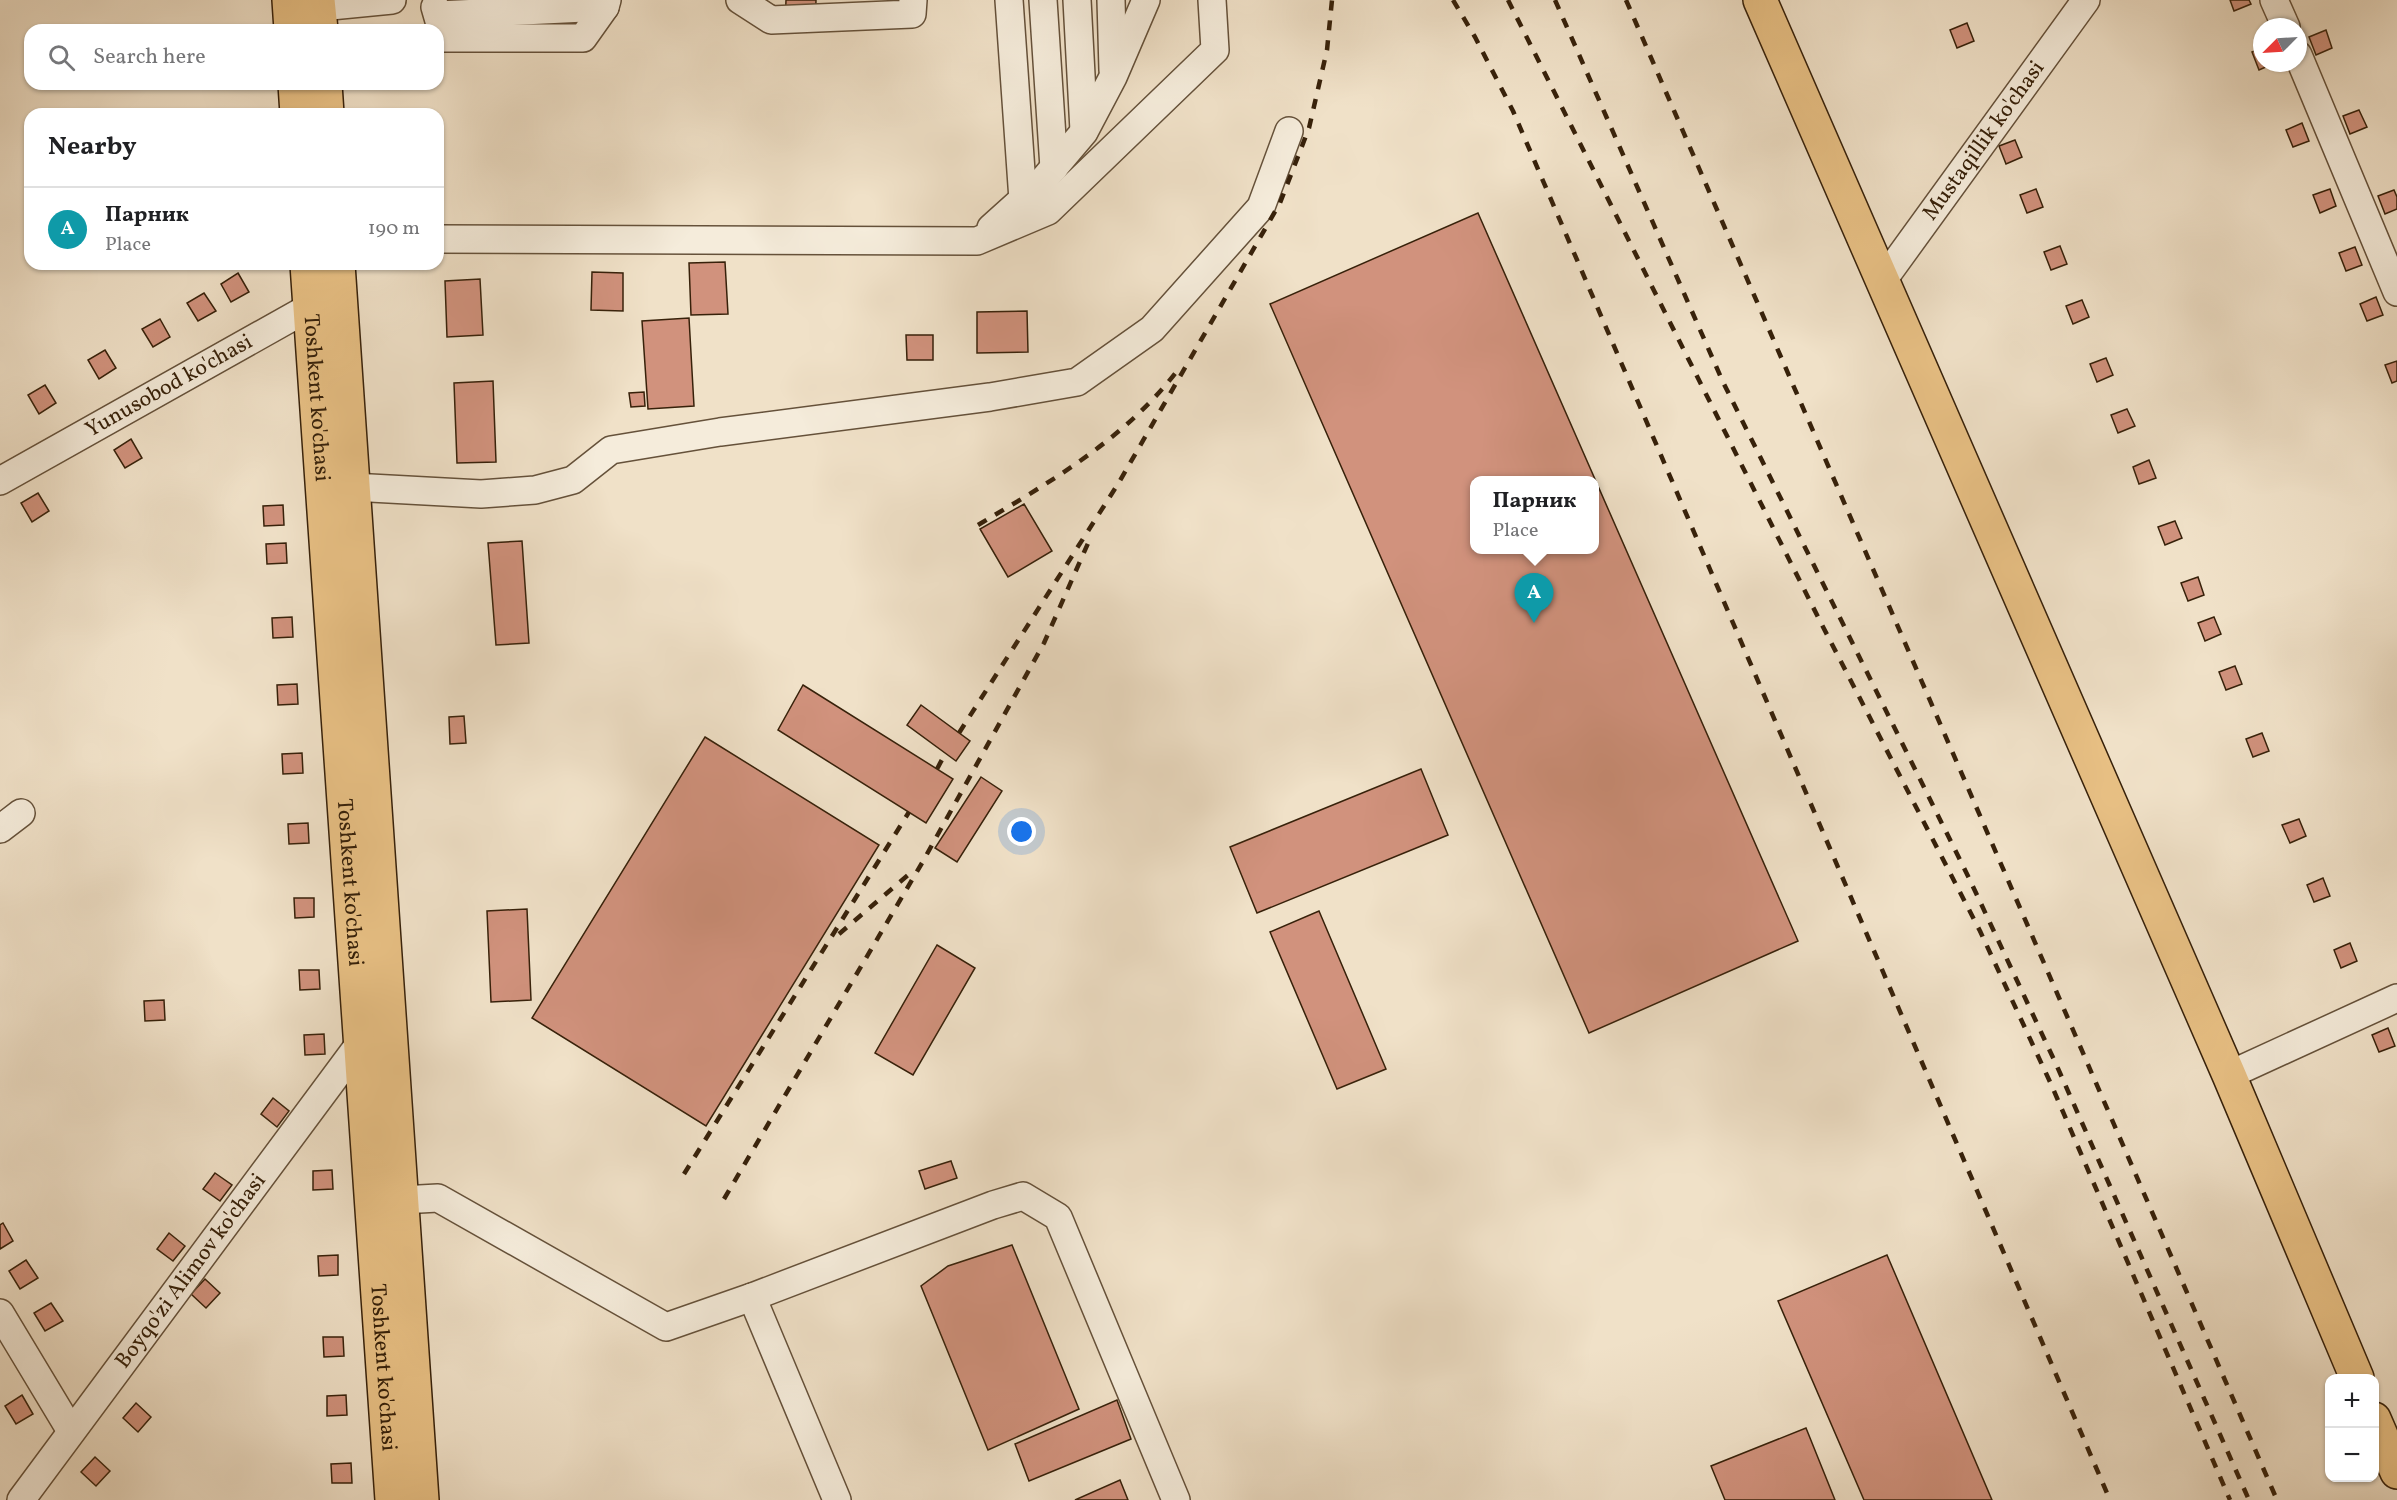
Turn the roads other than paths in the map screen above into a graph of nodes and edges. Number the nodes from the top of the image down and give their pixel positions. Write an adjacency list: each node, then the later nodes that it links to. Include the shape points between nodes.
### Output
1 (392, 0): 17 (street)
2 (539, 0): 18 (street)
3 (1010, 0): 29 (street)
4 (1028, 0): 29 (street)
5 (1043, 0): 29 (street)
6 (1060, 0): 29 (street)
7 (1077, 0): 29 (street)
8 (1094, 0): 25 (street)
9 (1110, 0): 22 (street)
10 (1212, 0): 31 (street, via 1215,50 1048,211)
11 (1760, 0): 34 (main road)
12 (2086, 0): 34 (street, Mustaqillik ko'chasi)
13 (2274, 0): 20 (street)
14 (913, 1): 16 (street, via 912,14 771,20)
15 (1141, 1): 22 (street)
16 (746, 4)
17 (304, 13)
18 (436, 13): 19 (street)
19 (599, 14)
20 (2282, 18)
21 (2305, 72): 35 (street)
22 (1113, 77): 25 (street)
23 (295, 90): 26 (main road)
24 (325, 90): 27 (main road)
25 (1099, 103): 29 (street)
26 (297, 108)
27 (327, 108)
28 (1289, 131): 38 (street, via 1261,207 1152,329 1077,382 611,450 573,480 535,490 481,495)
29 (1054, 167): 31 (street)
30 (444, 239): 31 (street)
31 (977, 241)
32 (308, 270): 36 (main road, Toshkent ko'chasi)
33 (338, 277): 36 (street, Yunusobod ko'chasi); 38 (main road, Toshkent ko'chasi)
34 (1883, 280): 43 (main road)
35 (2397, 292)
36 (310, 306): 37 (street, Yunusobod ko'chasi); 42 (main road, Toshkent ko'chasi)
37 (0, 481)
38 (352, 487): 44 (main road, Toshkent ko'chasi)
39 (21, 813): 40 (street)
40 (0, 829)
41 (2397, 998): 43 (street)
42 (362, 1042): 49 (street, Boyqo'zi Alimov ko'chasi); 52 (main road, Toshkent ko'chasi)
43 (2229, 1075): 47 (main road)
44 (401, 1200): 45 (street, via 438,1198 666,1328); 53 (main road, Toshkent ko'chasi)
45 (752, 1297): 54 (street); 55 (street, via 1023,1196 1058,1217)
46 (0, 1313): 49 (street)
47 (2356, 1374)
48 (2378, 1428): 50 (main road)
49 (71, 1431): 51 (street, Boyqo'zi Alimov ko'chasi)
50 (2397, 1472)
51 (21, 1500)
52 (392, 1500)
53 (422, 1500)
54 (837, 1500)
55 (1176, 1500)

